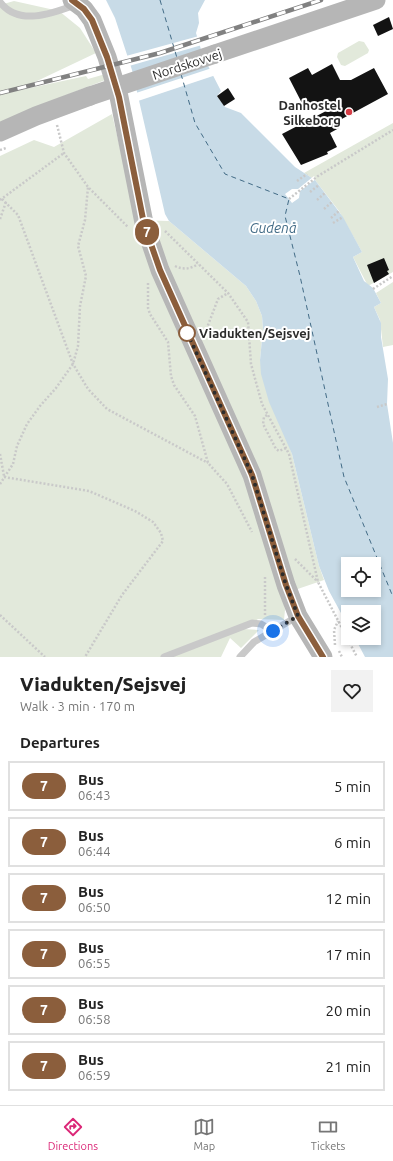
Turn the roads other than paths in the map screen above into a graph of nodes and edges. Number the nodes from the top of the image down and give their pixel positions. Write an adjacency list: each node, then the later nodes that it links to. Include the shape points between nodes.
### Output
1 (376, 0): 4 (street, Nordskovvej, bridge, via 90,96)
2 (0, 2): 3 (lane, via 12,13 32,16 50,14)
3 (75, 2): 5 (street, via 92,20 107,57 119,97 144,224 160,270 252,475)
4 (0, 132)
5 (298, 616): 6 (lane); 9 (street)
6 (273, 631): 7 (lane, via 252,623); 8 (lane, via 254,642)
7 (164, 657)
8 (240, 657)
9 (323, 657)

